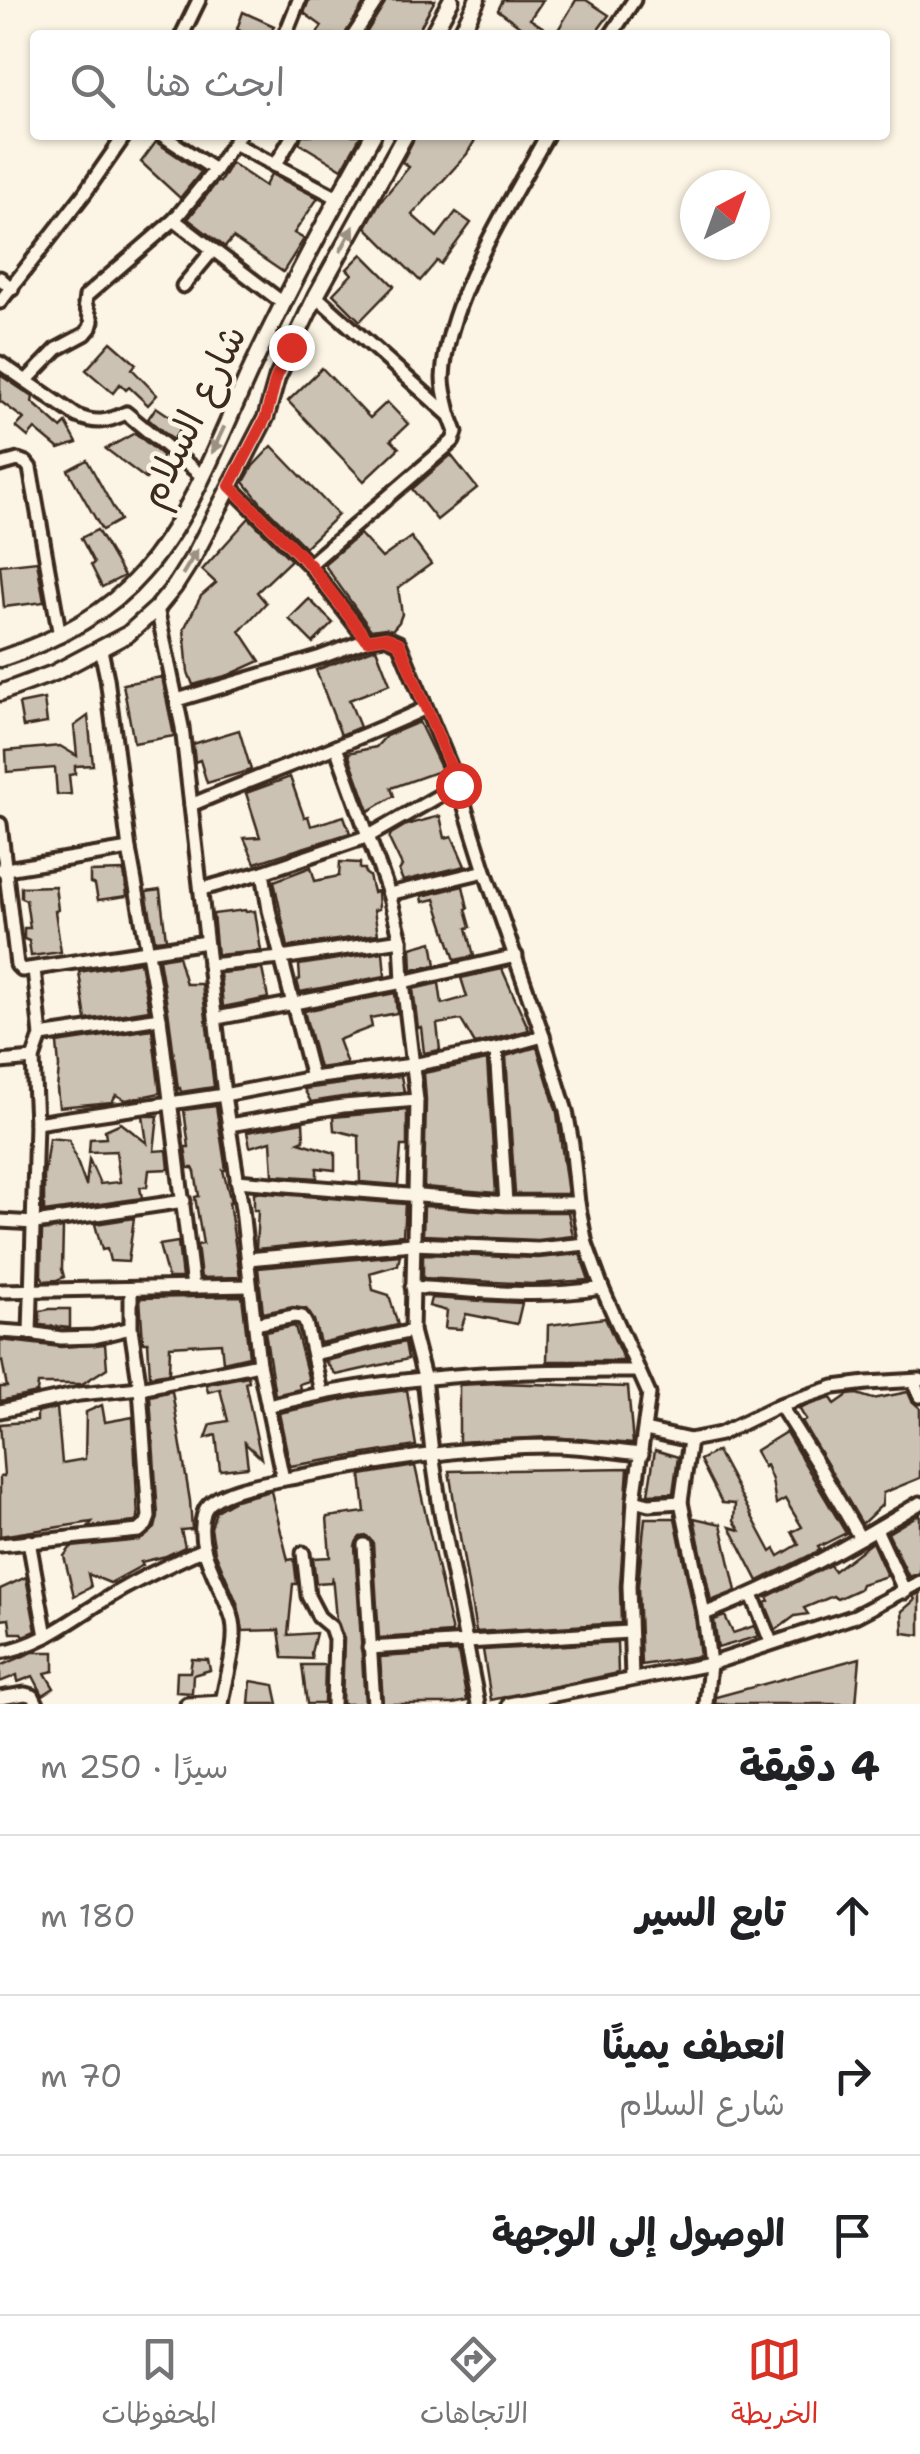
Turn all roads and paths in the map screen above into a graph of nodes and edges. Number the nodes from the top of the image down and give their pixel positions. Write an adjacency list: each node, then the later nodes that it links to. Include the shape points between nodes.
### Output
1 (200, 0): 7 (street)
2 (300, 0): 8 (street)
3 (377, 0): 9 (street)
4 (451, 0): 10 (street)
5 (477, 0): 11 (street)
6 (634, 0): 12 (street)
7 (185, 30)
8 (287, 30)
9 (357, 30)
10 (435, 30)
11 (462, 30)
12 (614, 30)
13 (121, 140): 27 (street)
14 (170, 140): 21 (street)
15 (237, 140): 20 (street); 21 (street)
16 (291, 140): 20 (street)
17 (370, 140): 22 (street, شارع السلام)
18 (402, 140): 28 (street, شارع السلام, one-way to 18)
19 (544, 140): 35 (street, via 462,296 443,380)
20 (275, 166): 22 (street)
21 (215, 170): 23 (street)
22 (338, 198): 30 (street, شارع السلام)
23 (174, 220): 24 (street); 34 (street, via 86,296 90,328)
24 (213, 250): 26 (street); 30 (street)
25 (0, 278): 27 (street)
26 (183, 286)
27 (12, 289): 29 (street)
28 (316, 296): 33 (street, شارع السلام); 35 (street)
29 (0, 302)
30 (283, 303): 32 (street, شارع السلام)
31 (0, 364): 34 (street)
32 (253, 364): 33 (street); 37 (street, شارع السلام, one-way to 37)
33 (276, 378): 38 (street, شارع السلام, via 266,417)
34 (26, 380): 37 (street, via 90,421 126,413)
35 (450, 416): 39 (street, via 453,440)
36 (0, 464): 41 (street, via 18,460 30,468)
37 (202, 476): 41 (street, شارع السلام, via 140,576)
38 (230, 486): 39 (street); 40 (street, شارع السلام, one-way to 38, via 194,556)
39 (310, 565): 42 (street)
40 (157, 608): 43 (street, شارع السلام); 46 (street)
41 (60, 636): 44 (street, شارع السلام)
42 (367, 640): 46 (street); 47 (street, via 399,643)
43 (101, 650): 45 (street, شارع السلام); 53 (street)
44 (0, 659)
45 (0, 694)
46 (177, 700): 50 (street)
47 (426, 708): 48 (street); 49 (street)
48 (336, 747): 50 (street); 52 (street)
49 (458, 785): 52 (street); 56 (street)
50 (190, 805): 57 (street)
51 (0, 824): 54 (street)
52 (369, 836): 55 (street); 58 (street)
53 (129, 849): 54 (street); 61 (street)
54 (3, 870): 65 (street, via 17,965)
55 (263, 872): 57 (street); 63 (street)
56 (484, 872): 58 (street); 62 (street)
57 (202, 889): 60 (street)
58 (389, 894): 59 (street)
59 (401, 940): 63 (street); 66 (street)
60 (206, 942): 61 (street); 64 (street)
61 (147, 950): 65 (street); 68 (street)
62 (516, 956): 66 (street); 71 (street)
63 (281, 958): 64 (street); 67 (street)
64 (209, 965): 69 (street)
65 (34, 969): 70 (street)
66 (403, 982): 67 (street); 75 (street)
67 (293, 1003): 69 (street); 76 (street)
68 (160, 1018): 70 (street); 79 (street)
69 (217, 1018): 77 (street)
70 (41, 1036): 73 (street)
71 (542, 1036): 72 (street); 85 (street, via 566,1111)
72 (496, 1049): 75 (street); 86 (street)
73 (34, 1059): 74 (street); 80 (street)
74 (0, 1062)
75 (412, 1065): 76 (street); 78 (street)
76 (312, 1078): 77 (street)
77 (224, 1095): 79 (street); 81 (street)
78 (417, 1100): 81 (street); 83 (street)
79 (170, 1104): 80 (street); 84 (street)
80 (36, 1123): 88 (street)
81 (229, 1125): 82 (street)
82 (238, 1181): 83 (street); 91 (street)
83 (414, 1196): 86 (street); 89 (street)
84 (184, 1201): 88 (street); 92 (street)
85 (578, 1203): 86 (street); 90 (street)
86 (506, 1204)
87 (0, 1221): 88 (street)
88 (35, 1222): 98 (street)
89 (412, 1244): 90 (street); 91 (street); 94 (street)
90 (586, 1244): 95 (street)
91 (248, 1259): 93 (street)
92 (193, 1286): 93 (street); 96 (street)
93 (250, 1286): 99 (street)
94 (412, 1287): 95 (street, via 536,1295); 101 (street)
95 (602, 1288): 106 (street)
96 (131, 1290): 98 (street); 100 (street)
97 (0, 1291): 98 (street)
98 (30, 1292): 103 (street)
99 (255, 1324): 104 (street, via 302,1317); 105 (street)
100 (132, 1328): 103 (street, via 61,1338); 109 (street)
101 (412, 1331): 104 (street); 107 (street)
102 (0, 1332): 103 (street)
103 (30, 1333)
104 (314, 1354): 110 (street)
105 (259, 1364): 109 (street); 113 (street)
106 (638, 1372): 107 (street); 115 (street, via 649,1394)
107 (424, 1377): 110 (street); 117 (street)
108 (917, 1380): 111 (street); 112 (street, via 834,1387)
109 (140, 1388): 114 (street); 125 (street, via 146,1525)
110 (321, 1392): 113 (street)
111 (920, 1396)
112 (780, 1405): 116 (street, via 720,1434); 124 (street)
113 (268, 1406): 119 (street)
114 (0, 1410)
115 (645, 1430): 116 (street); 118 (street)
116 (690, 1440): 121 (street)
117 (432, 1453): 118 (street, via 553,1446); 119 (street); 136 (street)
118 (642, 1454): 120 (street)
119 (283, 1479): 128 (street, via 210,1504 203,1516)
120 (634, 1500): 121 (street); 134 (street)
121 (681, 1502): 133 (street)
122 (920, 1503): 123 (street)
123 (876, 1529): 124 (street); 131 (street)
124 (860, 1538): 132 (street)
125 (29, 1541): 127 (street); 135 (street)
126 (364, 1544): 138 (street)
127 (0, 1545)
128 (204, 1548): 135 (street); 144 (street, via 234,1624)
129 (303, 1553): 147 (street, via 308,1596 335,1639)
130 (920, 1582): 131 (street)
131 (905, 1592): 137 (street)
132 (752, 1595): 133 (street); 137 (street)
133 (704, 1614): 140 (street)
134 (629, 1632): 136 (street); 141 (street)
135 (46, 1636): 139 (street)
136 (466, 1641): 138 (street); 149 (street)
137 (772, 1642): 140 (street)
138 (369, 1648): 148 (street)
139 (0, 1652)
140 (710, 1664): 141 (street); 151 (street)
141 (632, 1678): 143 (street)
142 (0, 1698): 145 (street, via 26,1694)
143 (544, 1700): 150 (street)
144 (222, 1703): 146 (street)
145 (37, 1704)
146 (187, 1704)
147 (333, 1704)
148 (374, 1704)
149 (478, 1704)
150 (509, 1704)
151 (706, 1704)

